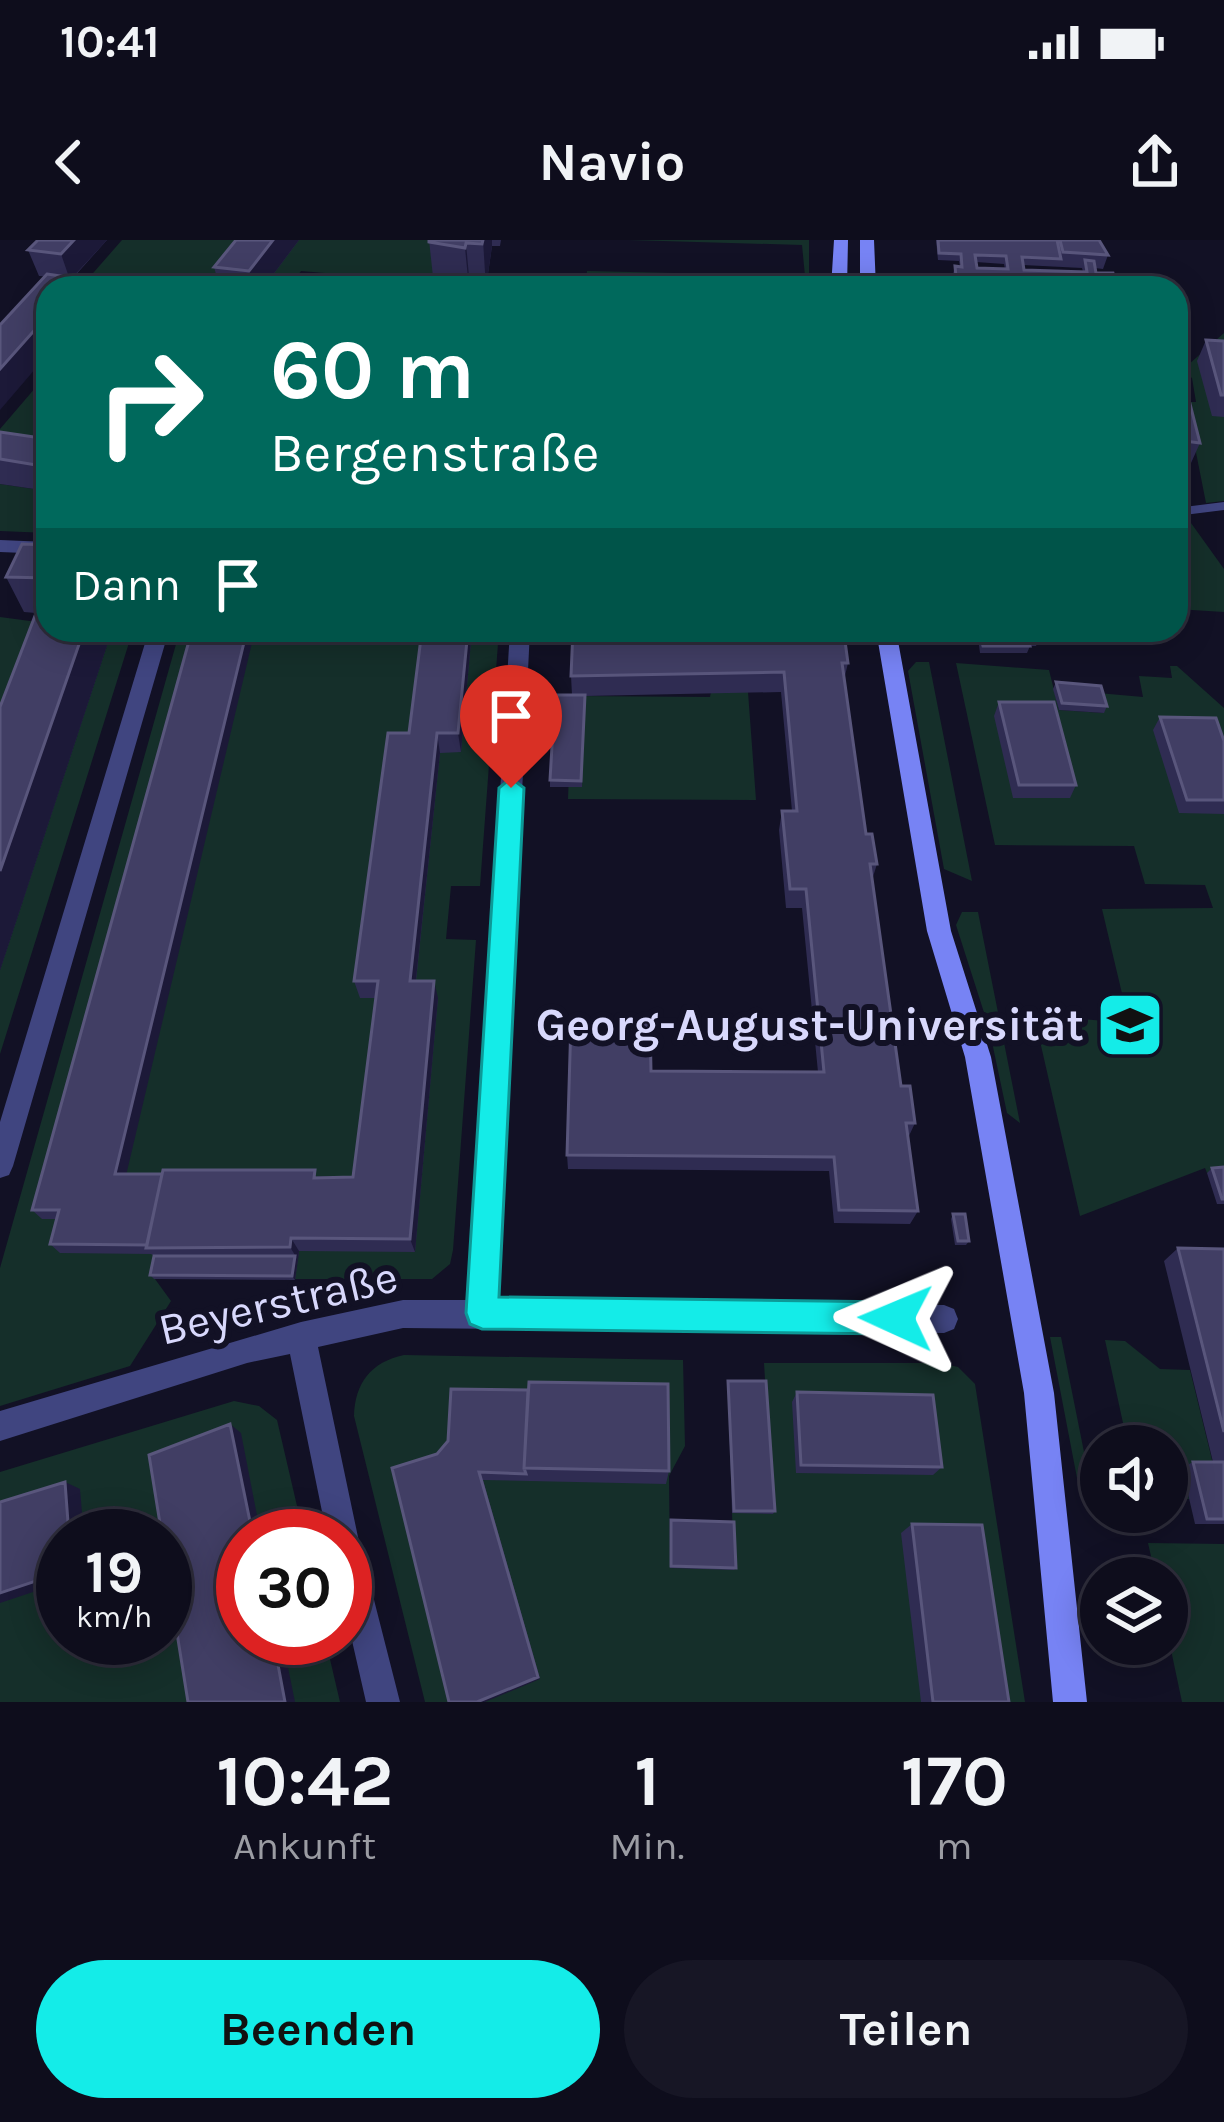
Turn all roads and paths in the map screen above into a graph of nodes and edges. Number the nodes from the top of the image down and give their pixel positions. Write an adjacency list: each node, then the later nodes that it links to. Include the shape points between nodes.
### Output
1 (841, 240): 3 (street)
2 (867, 240): 4 (street)
3 (840, 276)
4 (868, 276)
5 (1224, 506): 6 (lane)
6 (1188, 510)
7 (0, 546): 8 (street)
8 (36, 548)
9 (155, 642): 12 (street)
10 (519, 642): 13 (street)
11 (888, 642): 20 (street, via 935,912 978,1057 1039,1393)
12 (0, 1166)
13 (482, 1313): 14 (street, Beyerstraße); 15 (street, Beyerstraße, via 403,1314)
14 (944, 1318)
15 (301, 1336): 16 (street, Beyerstraße); 17 (street)
16 (0, 1426)
17 (338, 1509)
18 (372, 1659): 19 (street)
19 (382, 1702)
20 (1070, 1702)

